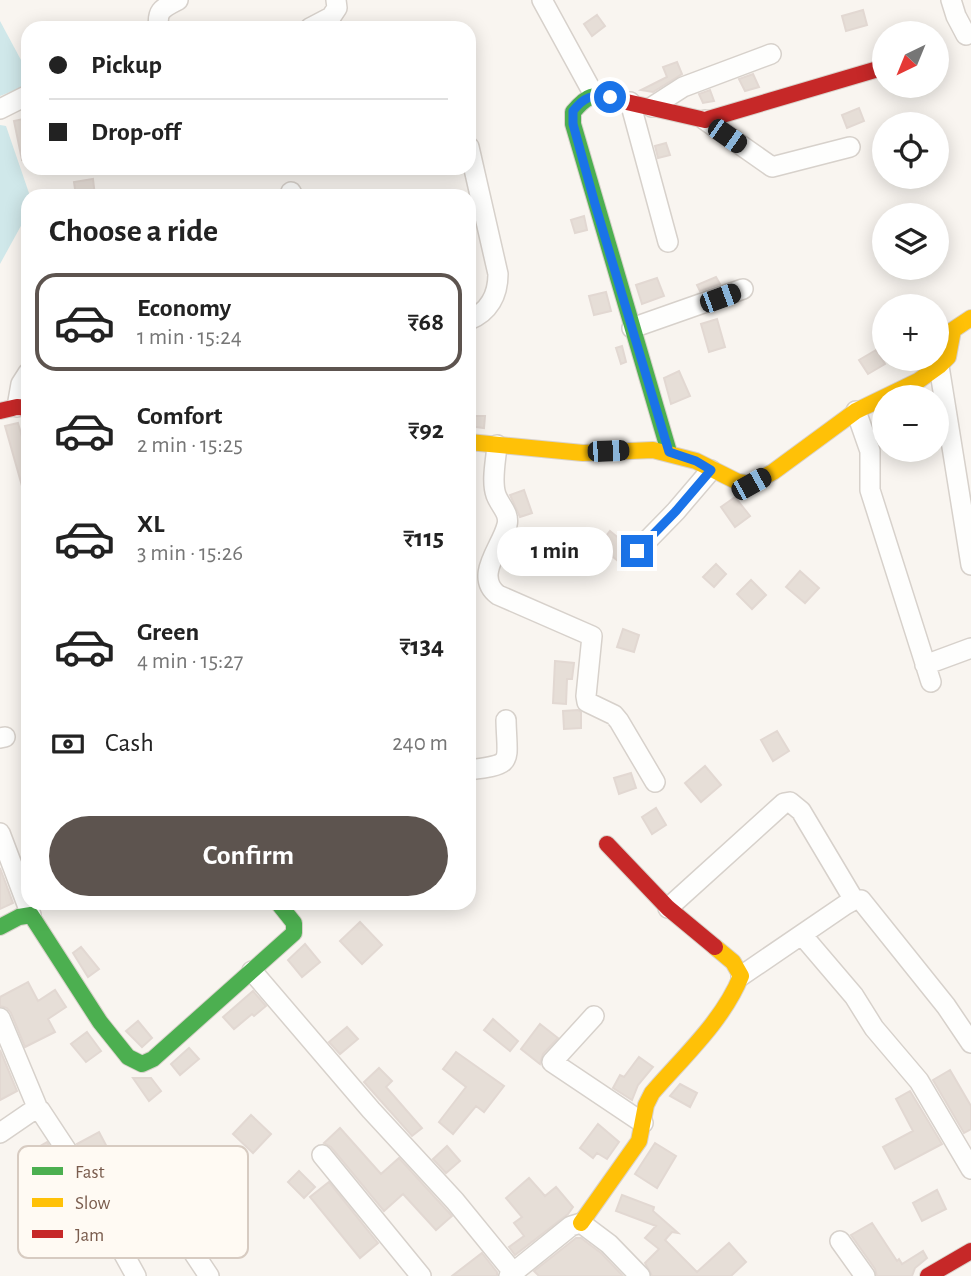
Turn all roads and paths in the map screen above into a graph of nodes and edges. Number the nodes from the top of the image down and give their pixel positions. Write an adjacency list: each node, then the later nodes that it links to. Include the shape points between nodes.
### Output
1 (146, 0): 6 (street)
2 (178, 0): 7 (street, via 161,10)
3 (336, 0): 8 (street, via 337,8)
4 (542, 0): 12 (street)
5 (951, 0): 9 (street)
6 (157, 21)
7 (158, 21)
8 (323, 21)
9 (963, 36)
10 (771, 54): 15 (street, via 683,87)
11 (872, 71): 17 (street)
12 (594, 95): 14 (street); 24 (street, via 573,111 573,124)
13 (21, 98): 16 (street)
14 (630, 102): 15 (street); 20 (street)
15 (652, 107): 17 (street)
16 (0, 109)
17 (705, 120): 18 (street, via 772,167)
18 (850, 147)
19 (475, 175): 22 (street, via 498,274 490,307)
20 (668, 242)
21 (743, 289): 24 (street)
22 (476, 317)
23 (971, 318): 25 (street, via 953,330)
24 (632, 328): 33 (street)
25 (949, 352)
26 (932, 371): 30 (street)
27 (940, 371): 36 (street)
28 (21, 388): 29 (street)
29 (15, 409)
30 (856, 411): 34 (street, via 751,484); 37 (street, via 870,451 870,490 928,673)
31 (476, 443): 32 (street)
32 (497, 445): 33 (street, via 583,453); 40 (street, via 495,492 508,517 488,569 487,584 498,595 592,636 587,702 620,721)
33 (669, 452): 34 (street)
34 (711, 470): 35 (street)
35 (637, 551)
36 (971, 565)
37 (971, 648)
38 (506, 720): 39 (street, via 503,764)
39 (476, 769)
40 (655, 782)
41 (0, 833): 43 (street)
42 (607, 844): 45 (street)
43 (21, 889)
44 (854, 900): 45 (street, via 801,811 790,802); 50 (street); 55 (street, via 867,907)
45 (668, 908): 52 (street, via 733,962)
46 (29, 910): 48 (street)
47 (284, 910): 51 (street, via 294,923 294,933)
48 (31, 915): 49 (street); 51 (street, via 125,1055 140,1065 153,1059)
49 (0, 927)
50 (802, 935): 52 (street); 61 (street, via 919,1081)
51 (252, 971): 67 (street, via 455,1201)
52 (741, 976): 57 (street, via 724,1007 645,1103)
53 (594, 1016): 57 (street, via 552,1062)
54 (0, 1018): 56 (street)
55 (971, 1043)
56 (38, 1109): 58 (street); 59 (street)
57 (643, 1123): 62 (street, via 639,1141)
58 (0, 1133)
59 (64, 1146)
60 (322, 1155): 70 (street)
61 (971, 1169)
62 (581, 1223): 67 (street); 71 (street)
63 (840, 1241): 72 (street)
64 (971, 1251): 73 (street)
65 (126, 1258): 68 (street)
66 (197, 1258): 69 (street)
67 (511, 1274)
68 (136, 1276)
69 (209, 1276)
70 (421, 1276)
71 (640, 1276)
72 (865, 1276)
73 (928, 1276)

